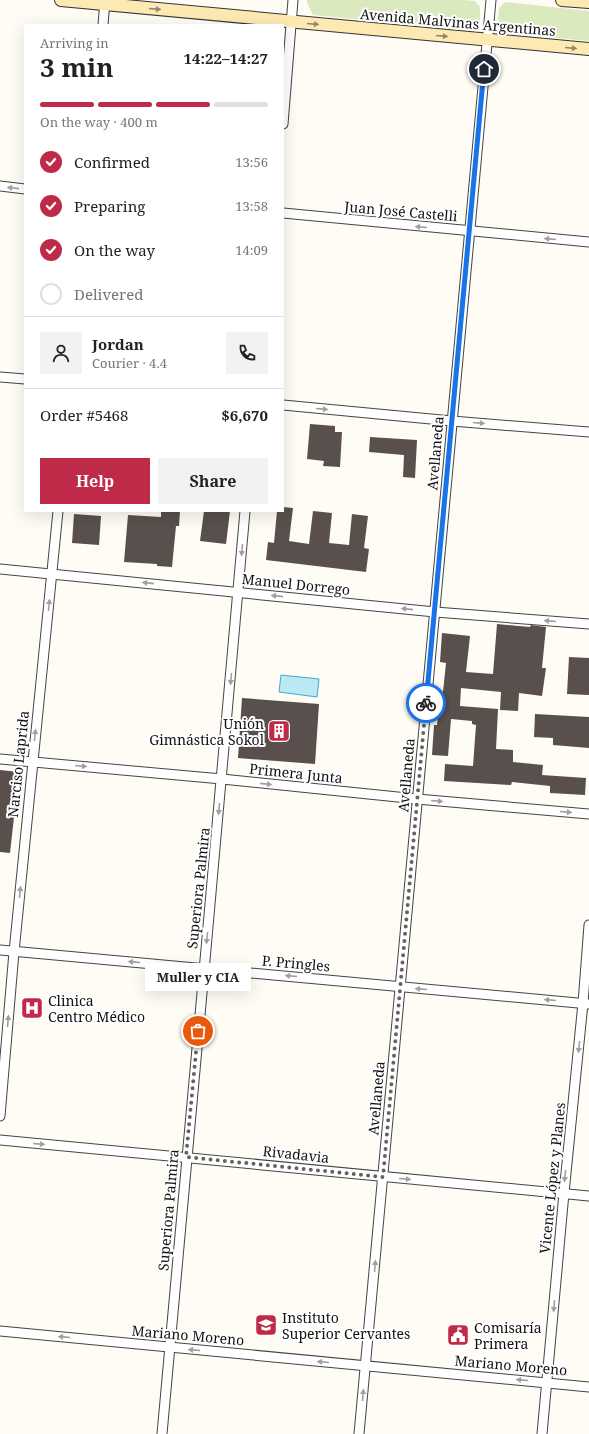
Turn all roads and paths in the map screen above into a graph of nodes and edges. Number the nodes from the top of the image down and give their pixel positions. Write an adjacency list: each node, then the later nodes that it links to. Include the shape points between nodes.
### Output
1 (61, 0): 5 (main road, Avenida Malvinas Argentinas)
2 (293, 0): 7 (street)
3 (491, 0): 9 (street, Avellaneda)
4 (562, 0): 6 (main road)
5 (105, 2): 7 (main road, Avenida Malvinas Argentinas, one-way to 7); 8 (street)
6 (589, 2)
7 (291, 22): 9 (main road, Avenida Malvinas Argentinas, one-way to 9); 11 (street)
8 (103, 24)
9 (487, 40): 10 (main road, Avenida Malvinas Argentinas, one-way to 10); 15 (street, Avellaneda)
10 (589, 49)
11 (284, 111)
12 (0, 186): 13 (street, one-way to 12)
13 (24, 189)
14 (284, 213): 15 (street, Juan José Castelli, one-way to 14)
15 (470, 231): 16 (street, Juan José Castelli, one-way to 15); 20 (street, Avellaneda)
16 (589, 242)
17 (0, 377): 18 (street)
18 (24, 379)
19 (284, 405): 20 (street, one-way to 20)
20 (452, 421): 21 (street, one-way to 21); 27 (street, Avellaneda)
21 (589, 432)
22 (58, 512): 25 (street, Narciso Laprida)
23 (245, 512): 26 (street, Superiora Palmira, one-way to 26)
24 (0, 569): 25 (street, Manuel Dorrego)
25 (52, 574): 26 (street, Manuel Dorrego, one-way to 25); 30 (street, Narciso Laprida, one-way to 25)
26 (238, 592): 27 (street, Manuel Dorrego, one-way to 26); 31 (street, Superiora Palmira, one-way to 31)
27 (435, 612): 28 (street, Manuel Dorrego, one-way to 27); 32 (street, Avellaneda)
28 (589, 624)
29 (0, 759): 30 (street, Primera Junta)
30 (32, 762): 31 (street, Primera Junta, one-way to 31); 36 (street, Narciso Laprida, one-way to 30)
31 (222, 779): 32 (street, Primera Junta, one-way to 32); 37 (street, Superiora Palmira, one-way to 37)
32 (417, 799): 33 (street, Primera Junta, one-way to 33); 38 (street, Avellaneda)
33 (589, 814)
34 (589, 925): 39 (street, Vicente López y Planes)
35 (0, 950): 36 (street, P. Pringles)
36 (14, 952): 37 (street, P. Pringles, one-way to 36); 40 (street, Narciso Laprida, one-way to 36)
37 (204, 968): 38 (street, P. Pringles, one-way to 37); 42 (street, Superiora Palmira)
38 (400, 987): 39 (street, P. Pringles, one-way to 38); 43 (street, Avellaneda)
39 (586, 1003): 44 (street, Vicente López y Planes, one-way to 44)
40 (0, 1116)
41 (0, 1140): 42 (street, Rivadavia, one-way to 42)
42 (186, 1157): 43 (street, Rivadavia); 47 (street, Superiora Palmira)
43 (383, 1177): 44 (street, Rivadavia, one-way to 44); 48 (street, Avellaneda, one-way to 43)
44 (564, 1193): 45 (street, Rivadavia); 49 (street, Vicente López y Planes, one-way to 49)
45 (589, 1196)
46 (0, 1331): 47 (street, Mariano Moreno, one-way to 46)
47 (170, 1347): 48 (street, Mariano Moreno, one-way to 47); 51 (street, Superiora Palmira)
48 (365, 1366): 49 (street, Mariano Moreno, one-way to 48); 52 (street, Avellaneda, one-way to 48)
49 (547, 1382): 50 (street, Mariano Moreno); 53 (street, Vicente López y Planes)
50 (589, 1387)
51 (162, 1434)
52 (359, 1434)
53 (542, 1434)

